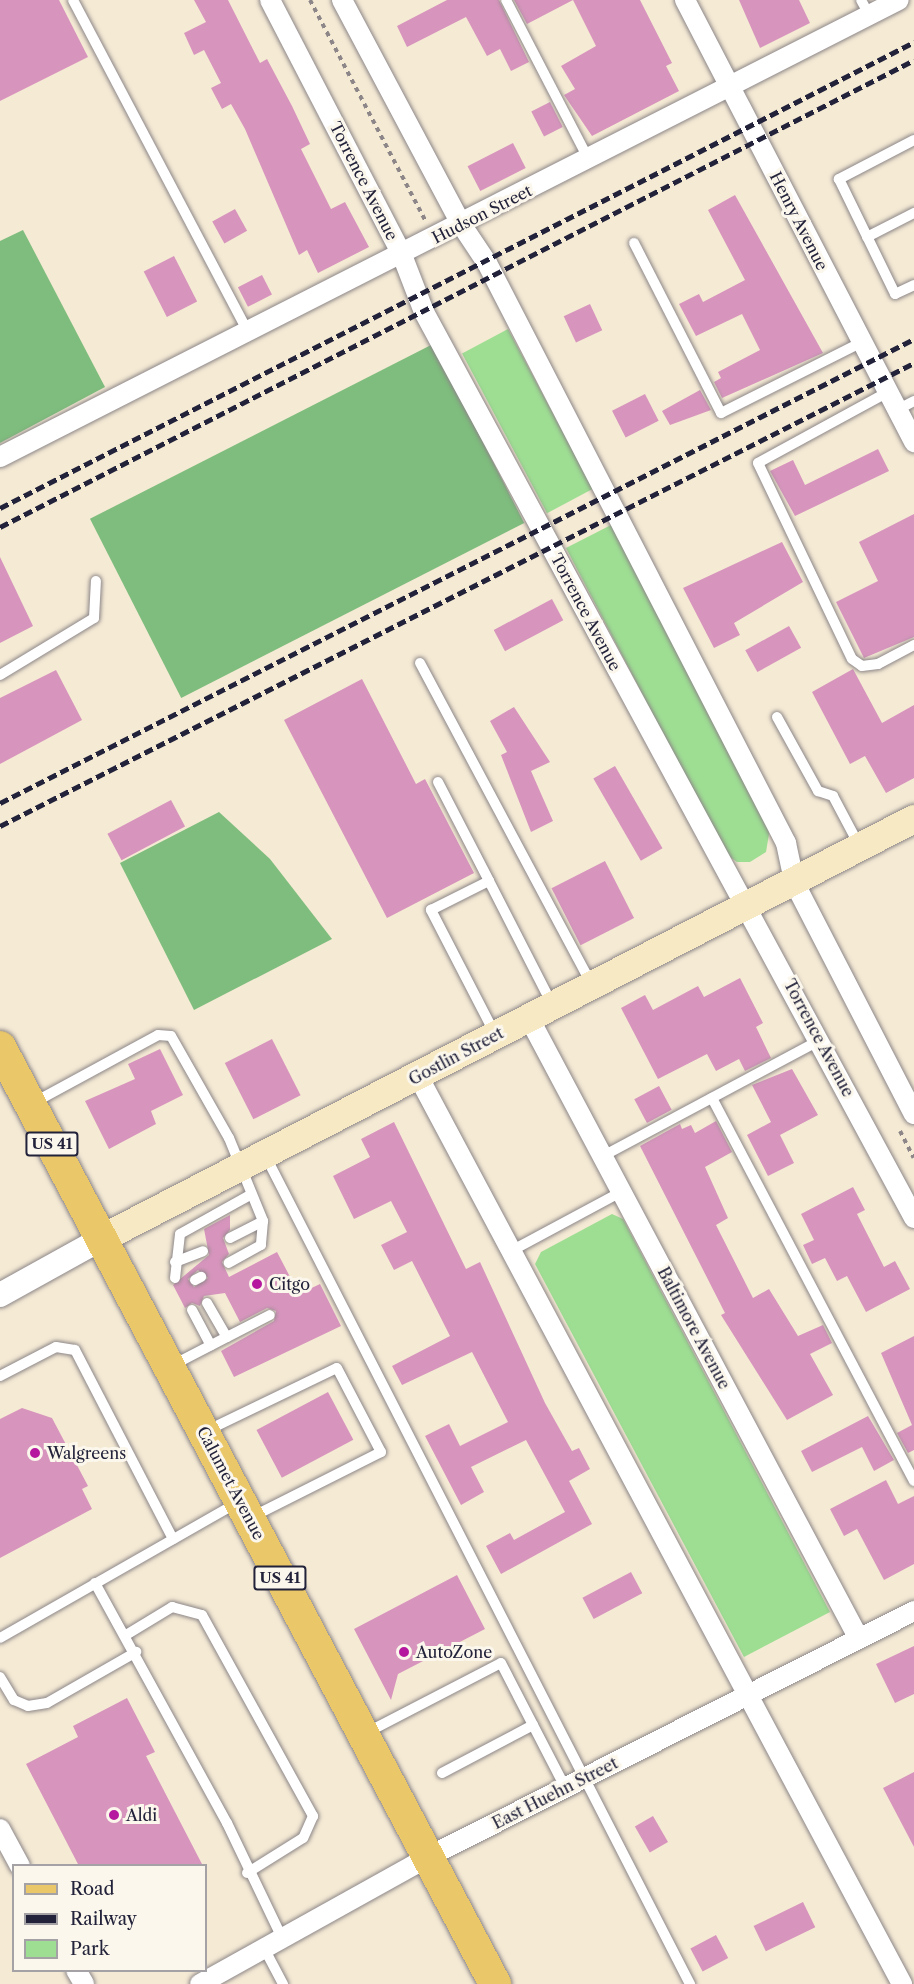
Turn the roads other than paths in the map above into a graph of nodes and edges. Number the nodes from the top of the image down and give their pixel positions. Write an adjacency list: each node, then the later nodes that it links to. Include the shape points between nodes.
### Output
1 (73, 0): 17 (lane)
2 (270, 0): 15 (street, Torrence Avenue)
3 (342, 0): 12 (street)
4 (506, 0): 10 (lane)
5 (685, 0): 8 (street, Henry Avenue)
6 (899, 0): 7 (street, Hudson Street)
7 (866, 8): 8 (street, Hudson Street)
8 (731, 88): 10 (street, Hudson Street); 18 (street, Henry Avenue)
9 (914, 140): 13 (lane, via 839,179)
10 (589, 160): 12 (street, Hudson Street)
11 (914, 213): 13 (lane)
12 (461, 225): 15 (street, Hudson Street); 32 (street, via 487,263 786,843)
13 (867, 237): 16 (lane, via 895,294)
14 (634, 243): 18 (lane, via 721,413)
15 (402, 255): 17 (street, Hudson Street); 33 (street, Torrence Avenue, via 424,312 726,877)
16 (914, 285)
17 (248, 332): 22 (street, Hudson Street)
18 (862, 342): 19 (street, Henry Avenue)
19 (888, 392): 20 (street, Henry Avenue); 24 (lane, via 758,463 852,659 862,666 878,664)
20 (906, 406): 21 (street, Henry Avenue)
21 (914, 442)
22 (0, 457)
23 (96, 581): 26 (lane, via 94,618)
24 (914, 645)
25 (420, 663): 34 (lane)
26 (0, 675)
27 (777, 717): 30 (lane, via 818,791 833,796)
28 (438, 782): 31 (lane)
29 (914, 819): 30 (main road, Gostlin Street)
30 (860, 847): 32 (main road, Gostlin Street)
31 (489, 881): 35 (lane); 36 (lane, via 431,910)
32 (794, 882): 33 (main road, Gostlin Street); 42 (street)
33 (750, 905): 34 (main road, Gostlin Street); 37 (street, Torrence Avenue)
34 (593, 986): 35 (main road, Gostlin Street)
35 (541, 1012): 36 (main road, Gostlin Street); 44 (street, Baltimore Avenue)
36 (496, 1035): 39 (main road, Gostlin Street)
37 (820, 1040): 40 (lane); 48 (street, Torrence Avenue)
38 (0, 1047): 41 (main road, Calumet Avenue / US 41)
39 (418, 1076): 43 (main road, Gostlin Street); 53 (street)
40 (712, 1098): 44 (lane); 64 (lane)
41 (30, 1104): 45 (lane, via 165,1033 229,1138); 51 (main road, Calumet Avenue / US 41)
42 (914, 1114)
43 (265, 1155): 45 (main road, Gostlin Street); 78 (lane)
44 (603, 1156): 46 (street, Baltimore Avenue)
45 (238, 1168): 47 (lane); 51 (main road, Gostlin Street)
46 (621, 1192): 53 (lane); 71 (street, Baltimore Avenue)
47 (250, 1195): 49 (lane); 52 (lane, via 180,1234 179,1269)
48 (914, 1218)
49 (263, 1221): 50 (lane); 54 (lane, via 261,1245)
50 (230, 1238)
51 (101, 1239): 55 (street, Gostlin Street); 61 (main road, Calumet Avenue / US 41)
52 (203, 1251)
53 (511, 1251): 74 (street)
54 (229, 1263)
55 (0, 1295)
56 (207, 1303): 59 (lane)
57 (192, 1310): 60 (lane)
58 (270, 1315): 59 (lane)
59 (227, 1337): 60 (lane)
60 (211, 1345): 61 (lane)
61 (169, 1367): 63 (main road, Calumet Avenue / US 41)
62 (0, 1376): 66 (lane, via 56,1347 75,1350)
63 (203, 1432): 65 (main road, Calumet Avenue / US 41); 65 (lane, via 337,1368 381,1452)
64 (914, 1480)
65 (245, 1510): 66 (lane); 76 (main road, Calumet Avenue / US 41)
66 (173, 1539): 67 (lane)
67 (95, 1583): 69 (lane); 70 (lane)
68 (914, 1611): 71 (street, East Huehn Street)
69 (126, 1635): 72 (lane); 83 (lane, via 172,1607 202,1614 313,1816 303,1838)
70 (0, 1638)
71 (859, 1638): 74 (street, East Huehn Street)
72 (136, 1653): 73 (lane, via 46,1703 28,1706 14,1700); 83 (lane, via 227,1823)
73 (0, 1677)
74 (748, 1695): 78 (street, East Huehn Street); 90 (street)
75 (533, 1725): 76 (lane, via 501,1663); 77 (lane); 79 (lane)
76 (363, 1734): 81 (main road, Calumet Avenue / US 41)
77 (442, 1773)
78 (585, 1777): 79 (street, East Huehn Street); 89 (lane)
79 (565, 1787): 81 (street, East Huehn Street)
80 (0, 1829): 82 (street)
81 (428, 1857): 84 (street, East Huehn Street); 88 (main road, Calumet Avenue / US 41)
82 (19, 1864)
83 (247, 1873): 84 (lane)
84 (282, 1938): 85 (street, East Huehn Street)
85 (264, 1948): 86 (street, East Huehn Street); 87 (lane)
86 (200, 1984)
87 (283, 1984)
88 (495, 1984)
89 (690, 1984)
90 (902, 1984)

